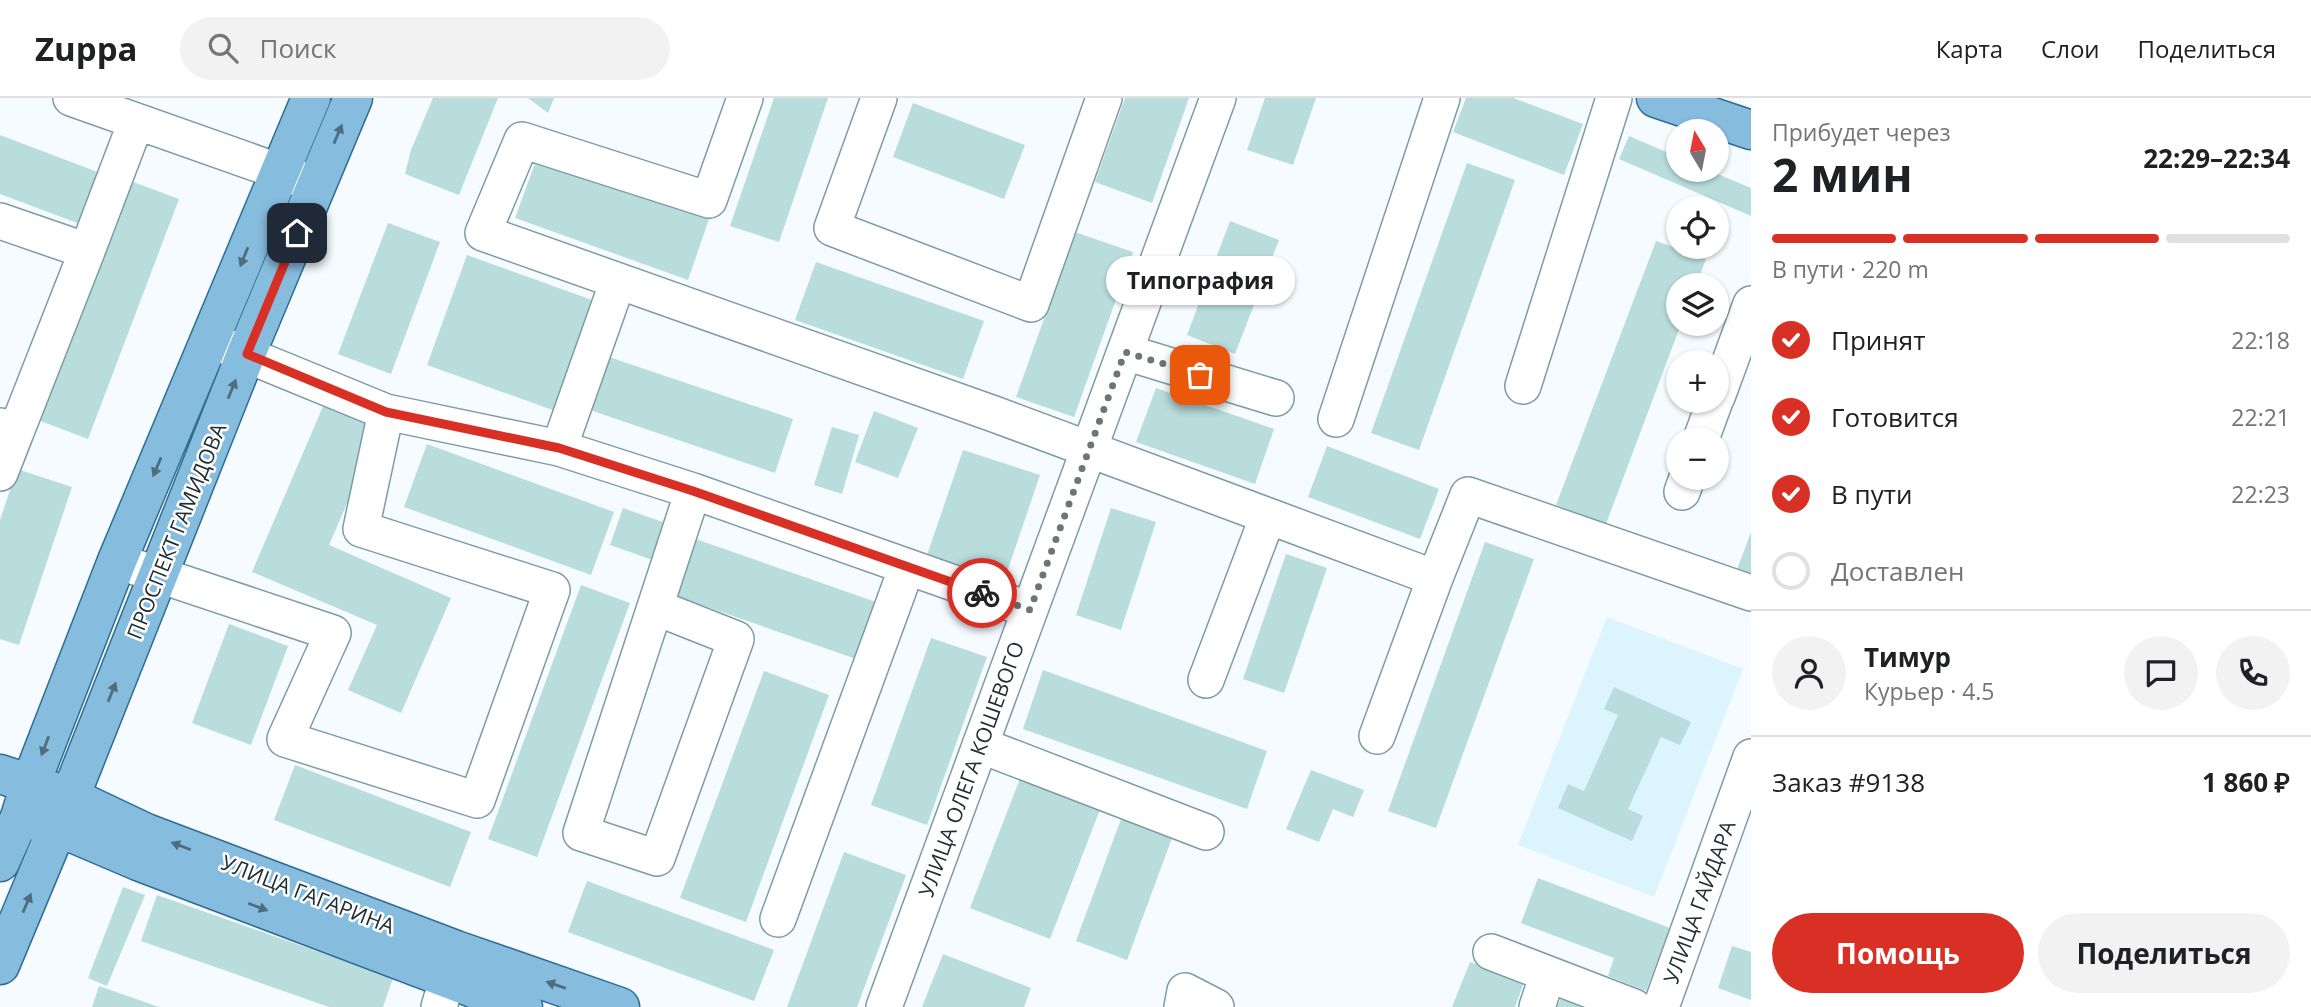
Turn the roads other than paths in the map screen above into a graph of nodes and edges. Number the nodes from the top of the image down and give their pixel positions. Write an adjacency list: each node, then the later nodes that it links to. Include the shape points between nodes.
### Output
1 (71, 98): 11 (street)
2 (311, 98): 13 (main road, ПРОСПЕКТ ГАМИДОВА)
3 (353, 98): 14 (main road, ПРОСПЕКТ ГАМИДОВА, one-way to 3)
4 (745, 98): 17 (street, via 709,200 522,140 484,233)
5 (879, 98): 6 (street, via 832,228 1031,304)
6 (1104, 98)
7 (1218, 98): 20 (street, УЛИЦА ОЛЕГА КОШЕВОГО)
8 (1442, 98): 26 (street)
9 (1614, 98): 23 (street)
10 (1656, 98): 12 (main road)
11 (128, 112): 13 (street); 16 (street)
12 (1751, 130)
13 (279, 171): 14 (street); 19 (main road, ПРОСПЕКТ ГАМИДОВА, one-way to 19)
14 (317, 185): 21 (main road, ПРОСПЕКТ ГАМИДОВА)
15 (0, 221): 16 (street)
16 (88, 251): 27 (street)
17 (618, 281): 28 (street); 29 (street)
18 (1751, 304): 22 (street)
19 (209, 341): 21 (street); 33 (main road, ПРОСПЕКТ ГАМИДОВА, one-way to 33)
20 (1125, 352): 24 (street); 29 (street, УЛИЦА ОЛЕГА КОШЕВОГО)
21 (247, 354): 25 (street); 35 (main road, ПРОСПЕКТ ГАМИДОВА, one-way to 21)
22 (1729, 364)
23 (1523, 386)
24 (1276, 398)
25 (386, 412): 28 (street); 35 (street, via 361,529 552,590 477,800 285,739 333,634)
26 (1336, 419)
27 (8, 429): 30 (street)
28 (559, 448): 31 (street)
29 (1089, 449): 32 (street); 39 (street, УЛИЦА ОЛЕГА КОШЕВОГО)
30 (0, 473)
31 (693, 491): 34 (street); 38 (street)
32 (1268, 516): 36 (street); 40 (street)
33 (117, 561): 35 (street); 44 (main road, ПРОСПЕКТ ГАМИДОВА, one-way to 44)
34 (906, 566): 39 (street); 48 (street)
35 (158, 574): 45 (main road, ПРОСПЕКТ ГАМИДОВА, one-way to 35)
36 (1435, 578): 37 (street, via 1468,495); 41 (street)
37 (1751, 593)
38 (655, 607): 38 (street, via 581,833 657,858 736,639)
39 (1030, 610): 42 (street, УЛИЦА ОЛЕГА КОШЕВОГО)
40 (1206, 680)
41 (1377, 736)
42 (980, 746): 46 (street); 55 (street, УЛИЦА ОЛЕГА КОШЕВОГО)
43 (1751, 757): 60 (street, УЛИЦА ГАЙДАРА)
44 (12, 797): 45 (main road, УЛИЦА ГАГАРИНА); 47 (main road, ПРОСПЕКТ ГАМИДОВА)
45 (64, 812): 50 (main road, ПРОСПЕКТ ГАМИДОВА, one-way to 45); 52 (main road, УЛИЦА ГАГАРИНА, via 138,861)
46 (1206, 832)
47 (0, 862)
48 (778, 919)
49 (1491, 952): 51 (street)
50 (0, 965)
51 (1548, 974): 58 (street); 59 (street)
52 (448, 979): 53 (main road, УЛИЦА ГАГАРИНА); 54 (main road, УЛИЦА ГАГАРИНА, one-way to 52)
53 (523, 1007)
54 (620, 1007)
55 (884, 1007)
56 (1182, 1007): 57 (street, via 1185,991)
57 (1216, 1007)
58 (1537, 1007)
59 (1634, 1007)
60 (1661, 1007)

